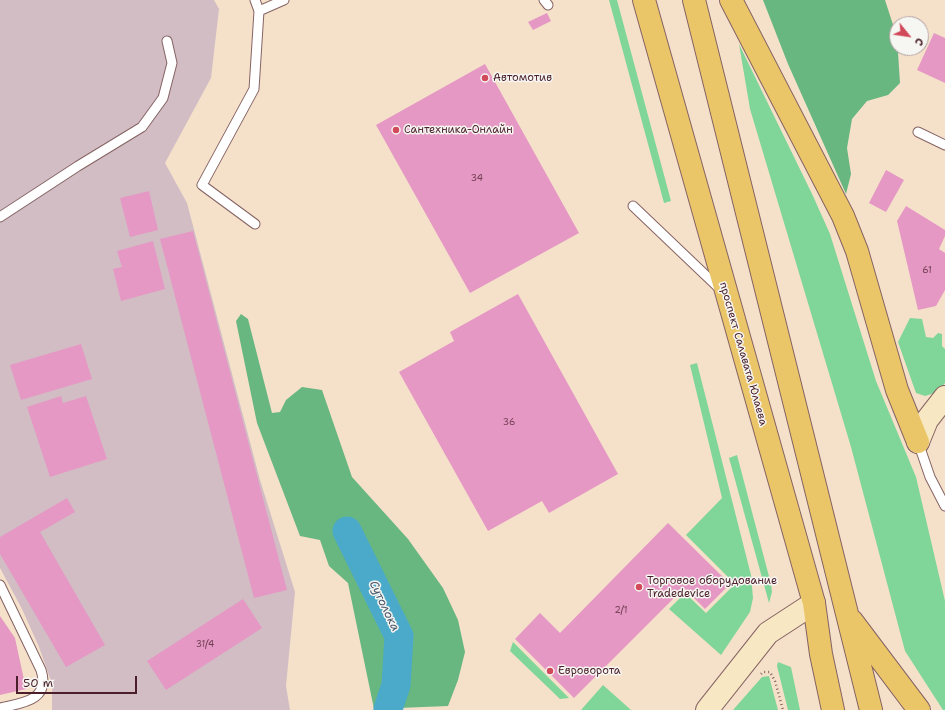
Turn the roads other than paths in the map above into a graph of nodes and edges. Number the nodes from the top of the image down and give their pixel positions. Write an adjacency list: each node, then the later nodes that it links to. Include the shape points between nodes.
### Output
1 (255, 0): 6 (lane)
2 (284, 0): 6 (lane)
3 (644, 0): 13 (main road, проспект Салавата Юлаева)
4 (694, 0): 20 (main road)
5 (731, 0): 14 (main road, via 842,216 857,251)
6 (259, 11): 12 (lane, via 254,89 202,185)
7 (167, 41): 11 (lane, via 172,63 163,98 142,127)
8 (918, 132): 9 (lane)
9 (945, 145)
10 (633, 206): 13 (lane)
11 (0, 217)
12 (255, 224)
13 (725, 294): 19 (main road, проспект Салавата Юлаева)
14 (897, 390): 15 (main road, via 909,402 924,408); 16 (main road)
15 (943, 400): 16 (main road, via 927,420)
16 (918, 442): 17 (lane, via 930,477)
17 (945, 506)
18 (0, 585): 22 (lane, via 41,670 43,682 40,692 32,700)
19 (814, 603): 21 (main road, проспект Салавата Юлаева); 23 (main road, via 768,633)
20 (846, 614): 26 (main road); 27 (main road)
21 (821, 654): 24 (main road); 25 (main road, проспект Салавата Юлаева)
22 (0, 708)
23 (707, 710)
24 (821, 710)
25 (833, 710)
26 (871, 710)
27 (919, 710)

